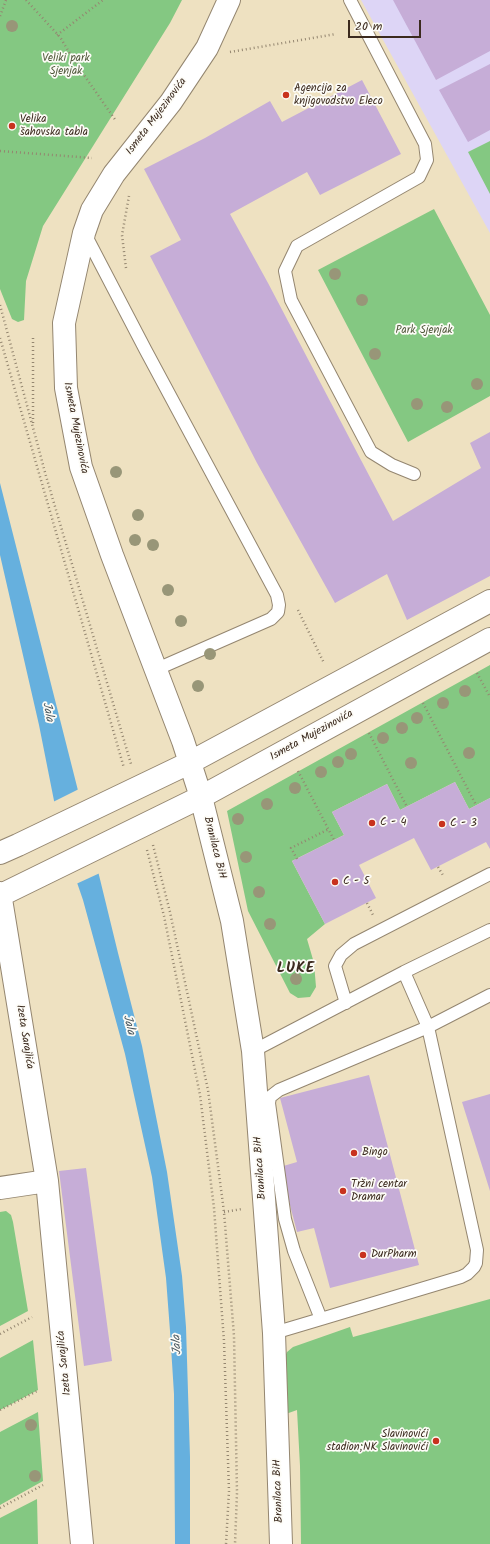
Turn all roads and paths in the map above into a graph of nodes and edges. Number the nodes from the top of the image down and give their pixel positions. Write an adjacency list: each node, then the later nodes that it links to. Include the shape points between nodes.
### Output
1 (6, 0): 6 (path)
2 (26, 0): 8 (path)
3 (103, 0): 8 (path)
4 (229, 0): 14 (street, Ismeta Mujezinovića, via 207,48 171,102 114,174 92,210)
5 (350, 0): 20 (lane, via 425,144 427,160 419,177 297,246 285,271 291,300 371,452 392,465)
6 (0, 16)
7 (336, 34): 9 (path)
8 (57, 35): 10 (path)
9 (228, 52)
10 (116, 121)
11 (0, 151): 12 (path)
12 (92, 158)
13 (132, 190): 15 (path, via 122,236)
14 (84, 233): 25 (street, Ismeta Mujezinovića, via 64,323 66,388 81,467); 25 (lane, via 277,595 279,605 278,612 271,619)
15 (126, 273)
16 (0, 305): 19 (path)
17 (0, 338): 32 (path)
18 (33, 338): 19 (path)
19 (33, 427): 32 (path)
20 (414, 474)
21 (490, 601): 30 (street)
22 (295, 605): 26 (path)
23 (490, 639): 33 (street, Ismeta Mujezinovića)
24 (474, 667): 28 (path)
25 (157, 669): 30 (street, Ismeta Mujezinovića)
26 (327, 669)
27 (420, 697): 34 (path)
28 (490, 698)
29 (366, 727): 35 (path)
30 (189, 763): 32 (street); 33 (street, Branilaca BiH)
31 (295, 764): 37 (path)
32 (131, 791): 39 (street)
33 (201, 797): 36 (street, Ismeta Mujezinovića); 48 (street, Branilaca BiH, via 232,922)
34 (476, 806)
35 (407, 807)
36 (140, 827): 42 (street, Ismeta Mujezinovića); 52 (path, via 172,920 208,1090); 62 (path, via 164,916 200,1095 214,1208 224,1342 229,1491)
37 (329, 829): 38 (path); 40 (path, via 292,848)
38 (334, 840)
39 (9, 849)
40 (297, 859)
41 (490, 874): 46 (lane, via 354,944 335,966)
42 (0, 894): 49 (street, Izeta Sarajlića)
43 (490, 930): 44 (lane)
44 (404, 972): 46 (lane); 47 (lane)
45 (490, 995): 47 (lane)
46 (346, 1003): 48 (lane)
47 (428, 1027): 54 (lane, via 279,1090 270,1097 285,1220); 54 (lane, via 477,1250 476,1263 468,1274 461,1278)
48 (253, 1051): 55 (street, Branilaca BiH)
49 (47, 1181): 50 (street); 61 (street, Izeta Sarajlića)
50 (0, 1188)
51 (247, 1208): 52 (path)
52 (224, 1212): 63 (path, via 234,1336 237,1493)
53 (32, 1317): 56 (path)
54 (321, 1319): 55 (lane)
55 (274, 1333): 64 (street, Branilaca BiH)
56 (0, 1334)
57 (39, 1390): 58 (path)
58 (0, 1410)
59 (43, 1485): 60 (path)
60 (0, 1508)
61 (82, 1544)
62 (226, 1544)
63 (235, 1544)
64 (281, 1544)

